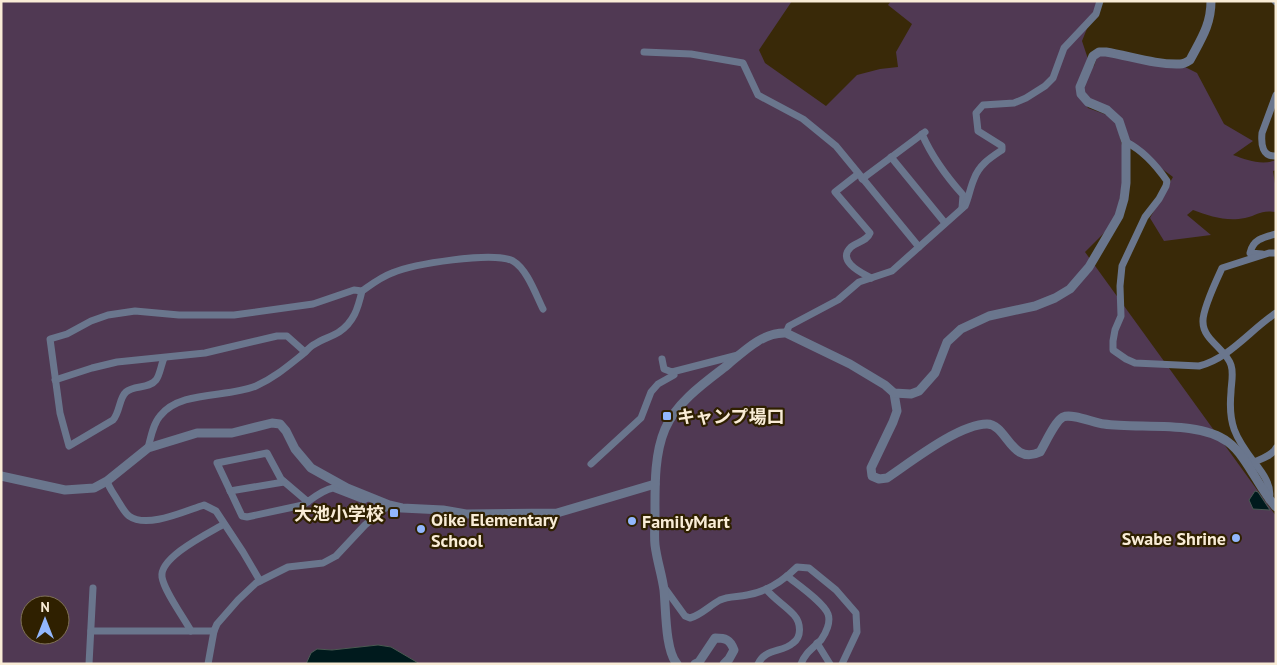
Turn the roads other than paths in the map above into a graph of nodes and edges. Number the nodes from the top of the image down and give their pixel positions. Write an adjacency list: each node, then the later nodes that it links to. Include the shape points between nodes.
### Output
1 (1100, 1): 9 (street, via 1096,14 1064,48 1053,78 1045,86 1014,103 983,105 976,113 978,131 1002,146 1002,150 982,165)
2 (1211, 1): 5 (street, via 1208,26 1186,63 1106,52 1093,56 1080,87 1081,94 1118,121)
3 (644, 52): 8 (street, via 691,54 743,63 758,95 803,118 836,146)
4 (1276, 95): 6 (street, via 1262,133 1262,142 1266,154)
5 (1126, 142): 21 (street, via 1137,147 1167,182 1122,266 1121,316 1112,340 1113,350 1135,363 1192,366 1207,364); 27 (street, via 1126,183 1122,207 1080,280 1055,298 989,316 961,329 947,342 935,373 919,391)
6 (1276, 156)
7 (891, 157): 8 (street); 9 (street, via 924,133 930,153 964,195); 10 (street)
8 (860, 176): 12 (street); 15 (street, via 835,192 870,233 847,254 854,269)
9 (962, 209): 10 (street)
10 (945, 223): 12 (street)
11 (1276, 234): 14 (street, via 1258,239 1250,250 1250,253)
12 (919, 247): 15 (street, via 892,270)
13 (1276, 253): 14 (street)
14 (1265, 254): 21 (street, via 1222,268 1212,288 1202,322 1208,337)
15 (871, 278): 19 (street, via 859,282 838,300 788,326)
16 (362, 291): 17 (street, via 387,275 416,265 500,258 513,261 522,269); 20 (street, via 351,322); 26 (street, via 354,290 313,304 234,315 135,312 108,315 50,339)
17 (543, 309)
18 (1276, 313): 21 (street)
19 (786, 333): 22 (street, via 776,332 761,339); 27 (street, via 850,364)
20 (305, 352): 23 (street, via 287,336 277,336 205,353); 28 (street, via 271,379 254,387 193,398 170,407 160,416)
21 (1225, 354): 30 (street, via 1232,366 1230,420 1237,439)
22 (739, 355): 25 (street); 35 (street, via 697,388 674,414 665,429)
23 (164, 358): 26 (street, via 117,362); 26 (street, via 152,384 127,390 113,420 69,446)
24 (662, 359): 25 (street, via 664,369)
25 (672, 372): 31 (street, via 674,375 651,392 641,418)
26 (55, 380)
27 (894, 393): 39 (street, via 897,411 871,468 872,476 879,479 887,478 951,436 986,424 997,428 1017,450 1035,454 1040,452 1059,420 1070,416 1112,425 1174,426 1221,438 1238,453)
28 (148, 448): 33 (street); 37 (street, via 197,433 232,434 272,423 280,424 311,468)
29 (1276, 448): 30 (street)
30 (1254, 462): 39 (street, via 1266,480)
31 (591, 464)
32 (1, 476): 33 (street, via 65,490 94,488)
33 (107, 480): 41 (street, via 127,515 134,519 154,520 204,505 216,511)
34 (284, 482): 36 (street); 36 (street, via 267,453 217,463); 38 (street)
35 (655, 484): 40 (street, via 557,513 466,514); 44 (street, via 655,545)
36 (230, 491): 38 (street, via 242,516 247,517)
37 (369, 497): 38 (street, via 364,500 333,488); 40 (street)
38 (308, 502)
39 (1272, 504)
40 (390, 505): 43 (street, via 365,525 336,556 323,563 288,568)
41 (224, 524): 43 (street); 48 (street, via 169,560 161,575)
42 (787, 576): 46 (street); 50 (street, via 823,606 828,615 828,626); 59 (street, via 797,566 809,568 836,590 855,612 857,632)
43 (260, 581): 49 (street, via 227,612)
44 (663, 586): 46 (street, via 684,616 690,618 721,600); 53 (street, via 669,647)
45 (94, 588): 47 (street)
46 (766, 589): 56 (street, via 795,616 800,628 794,643 764,655)
47 (91, 631): 48 (street); 51 (street)
48 (192, 631): 49 (street)
49 (214, 631): 52 (street)
50 (817, 643): 57 (street); 58 (street)
51 (89, 664)
52 (208, 664)
53 (677, 664)
54 (695, 664): 55 (street, via 714,638 725,638 732,643 734,650)
55 (724, 664)
56 (758, 664)
57 (800, 664)
58 (830, 664)
59 (842, 664)

